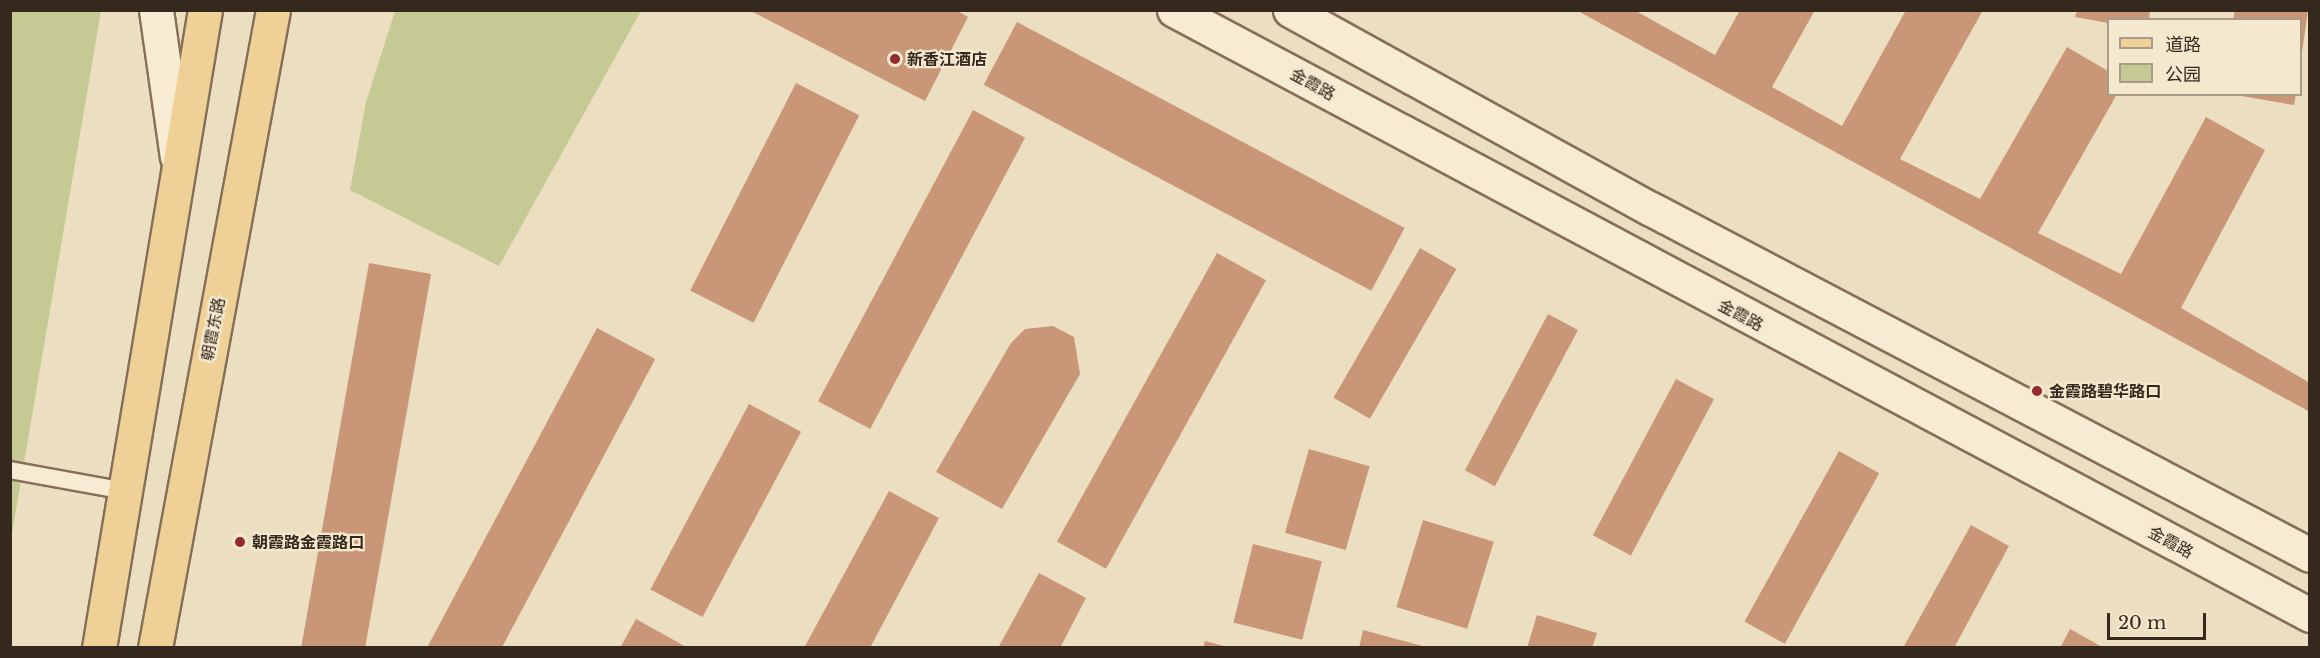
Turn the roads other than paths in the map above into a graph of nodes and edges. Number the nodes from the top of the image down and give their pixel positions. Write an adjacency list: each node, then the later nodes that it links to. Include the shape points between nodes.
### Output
1 (156, 10): 6 (main road)
2 (205, 10): 6 (main road)
3 (1174, 10): 10 (main road, 金霞路)
4 (1290, 10): 9 (main road, via 1650,208)
5 (276, 15): 12 (main road, 朝霞东路)
6 (178, 166): 8 (main road)
7 (10, 470): 8 (lane)
8 (124, 491): 11 (main road)
9 (2310, 555)
10 (2310, 615)
11 (99, 648)
12 (155, 648)

